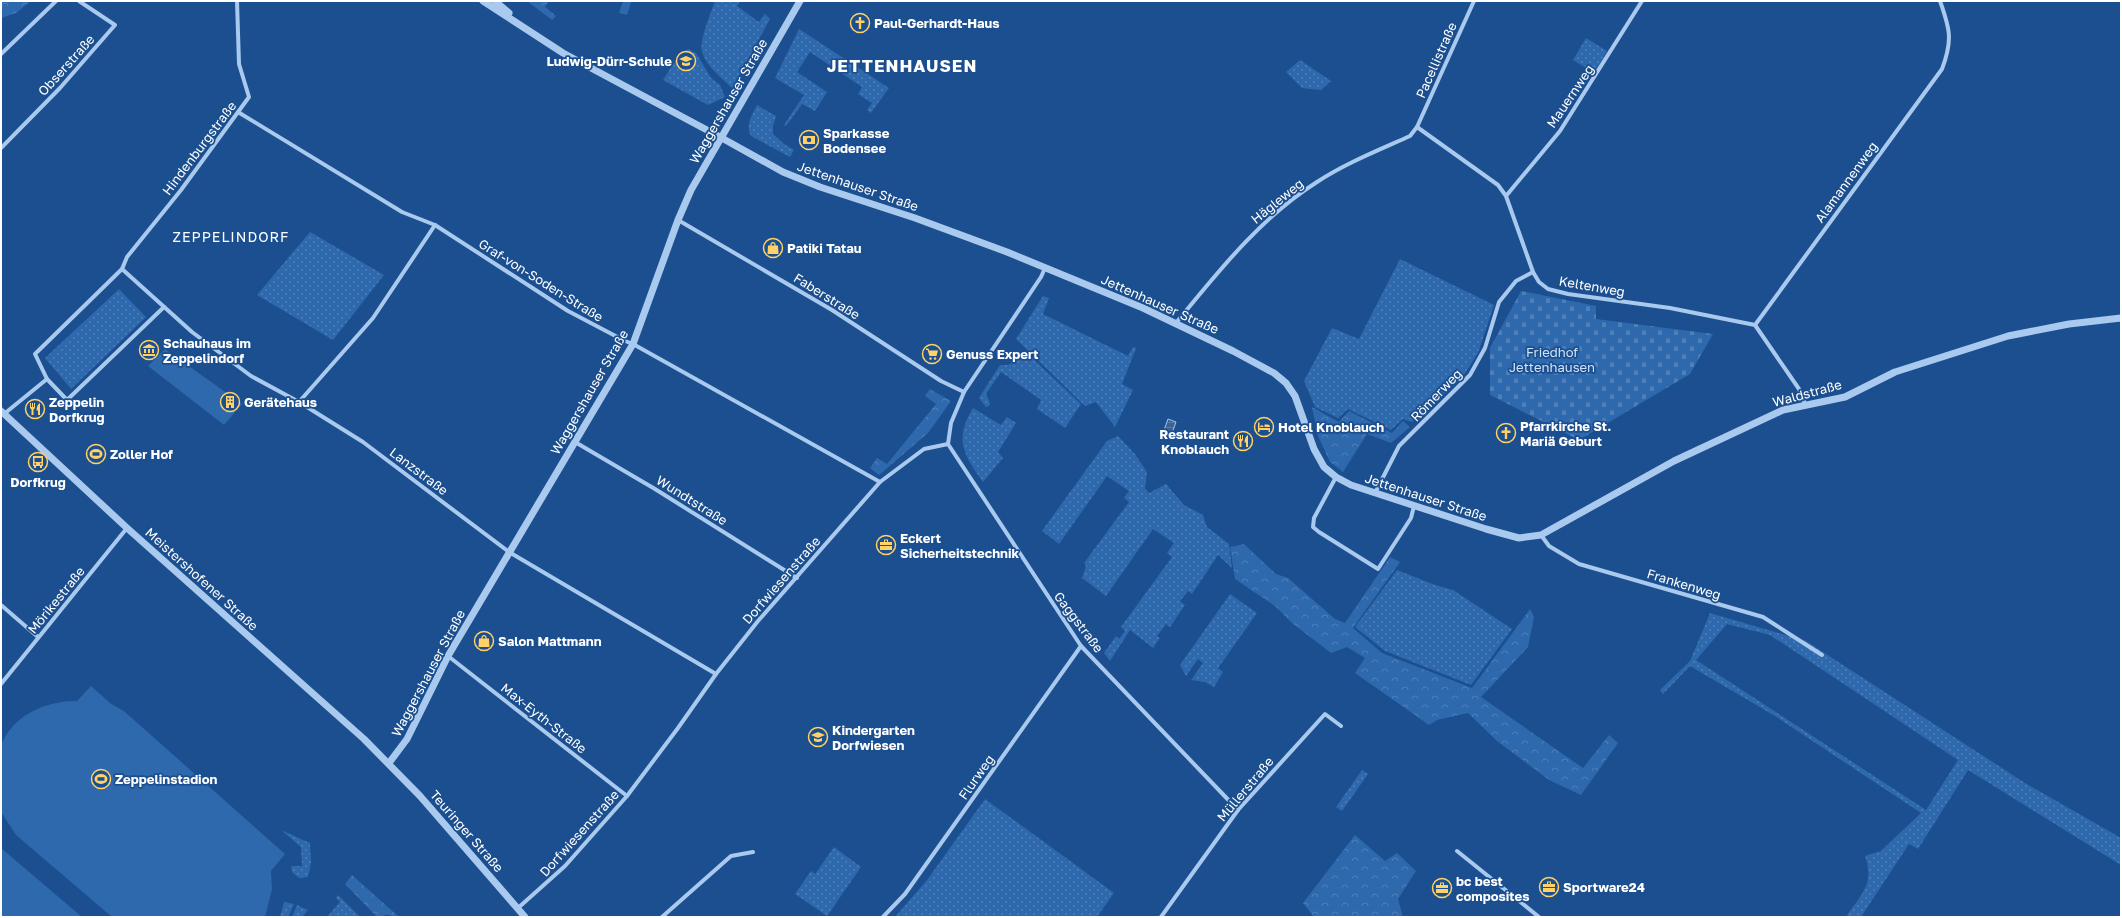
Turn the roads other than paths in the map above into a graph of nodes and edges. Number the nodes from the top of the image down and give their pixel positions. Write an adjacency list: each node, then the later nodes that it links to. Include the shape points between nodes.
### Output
1 (56, 1): 11 (street)
2 (79, 1): 15 (street, Obserstraße, via 115,25 60,88)
3 (237, 1): 12 (street, Hindenburgstraße, via 239,64 249,97)
4 (483, 1): 10 (street)
5 (495, 1): 10 (street)
6 (800, 1): 14 (street, Waggershauser Straße)
7 (1474, 1): 13 (street, Pacellistraße)
8 (1642, 1): 16 (street, Mauernweg, via 1560,132)
9 (1940, 1): 25 (street, Alamannenweg, via 1949,30 1950,49 1942,69)
10 (524, 26): 14 (street, Jettenhauser Straße, via 563,53)
11 (1, 54)
12 (238, 112): 18 (street, Graf-von-Soden-Straße, via 402,212); 20 (street, Hindenburgstraße, via 127,258)
13 (1417, 126): 16 (street, Keltenweg, via 1498,185); 24 (street, Hägleweg, via 1410,136 1317,182 1277,212 1242,244)
14 (720, 137): 17 (street, Waggershauser Straße); 19 (street, Jettenhauser Straße, via 803,181 982,242)
15 (1, 148)
16 (1506, 196): 21 (street, Keltenweg)
17 (678, 220): 26 (street, Waggershauser Straße); 28 (street, Faberstraße, via 832,310 941,381)
18 (435, 225): 26 (street, Graf-von-Soden-Straße, via 568,311); 29 (street, via 373,318)
19 (1045, 268): 24 (street, Jettenhauser Straße); 28 (street)
20 (122, 269): 22 (street, Lanzstraße); 27 (street, Hindenburgstraße, via 35,354)
21 (1533, 272): 25 (street, Keltenweg, via 1539,282 1548,289 1568,294 1670,308); 36 (street, Römerweg, via 1516,281 1500,302 1485,348 1470,375 1399,446)
22 (164, 307): 27 (street, via 67,400); 29 (street, Lanzstraße, via 241,369)
23 (2121, 318): 30 (street, Waldstraße, via 2069,324 2008,336 1895,372 1845,397)
24 (1176, 323): 34 (street, Jettenhauser Straße, via 1233,351 1286,383 1295,396 1314,448 1324,467)
25 (1755, 325): 30 (street, via 1799,389)
26 (633, 344): 32 (street, Waggershauser Straße); 35 (street, Graf-von-Soden-Straße)
27 (47, 379): 31 (street)
28 (964, 392): 33 (street, via 951,423)
29 (300, 402): 40 (street, Lanzstraße, via 393,463)
30 (1805, 404): 39 (street, Waldstraße, via 1756,421 1674,461)
31 (3, 412): 38 (street, Meistershofener Straße)
32 (575, 442): 40 (street, Waggershauser Straße); 41 (street, Wundtstraße)
33 (948, 444): 35 (street, Dorfwiesenstraße, via 924,449); 44 (street, Gaggstraße)
34 (1336, 477): 36 (street, Jettenhauser Straße); 37 (street, via 1314,518 1314,527 1378,570 1411,518)
35 (880, 482): 41 (street, Dorfwiesenstraße)
36 (1375, 493): 37 (street, Jettenhauser Straße)
37 (1414, 506): 39 (street, Jettenhauser Straße, via 1519,538)
38 (127, 528): 43 (street, Mörikestraße); 50 (street, Meistershofener Straße)
39 (1541, 535): 45 (street, Frankenweg, via 1549,546 1579,564 1763,617)
40 (509, 552): 46 (street, Waggershauser Straße); 47 (street, Lanzstraße)
41 (797, 578): 47 (street, Dorfwiesenstraße)
42 (1, 605): 43 (street)
43 (38, 637): 48 (street, Mörikestraße)
44 (1081, 646): 52 (street, Gaggstraße); 58 (street, Flurweg, via 905,894)
45 (1822, 655)
46 (448, 656): 50 (street, Waggershauser Straße, via 407,739); 51 (street, Max-Eyth-Straße)
47 (716, 674): 51 (street, Dorfwiesenstraße)
48 (1, 684)
49 (1340, 726): 52 (street, Müllerstraße, via 1324,714)
50 (389, 763): 55 (street, Teuringer Straße)
51 (627, 796): 55 (street, Dorfwiesenstraße, via 565,866)
52 (1238, 810): 59 (street, Müllerstraße)
53 (1457, 851): 60 (street)
54 (753, 852): 57 (street, via 731,856)
55 (518, 908): 56 (street, Teuringer Straße)
56 (525, 917)
57 (662, 917)
58 (883, 917)
59 (1161, 917)
60 (1539, 917)

